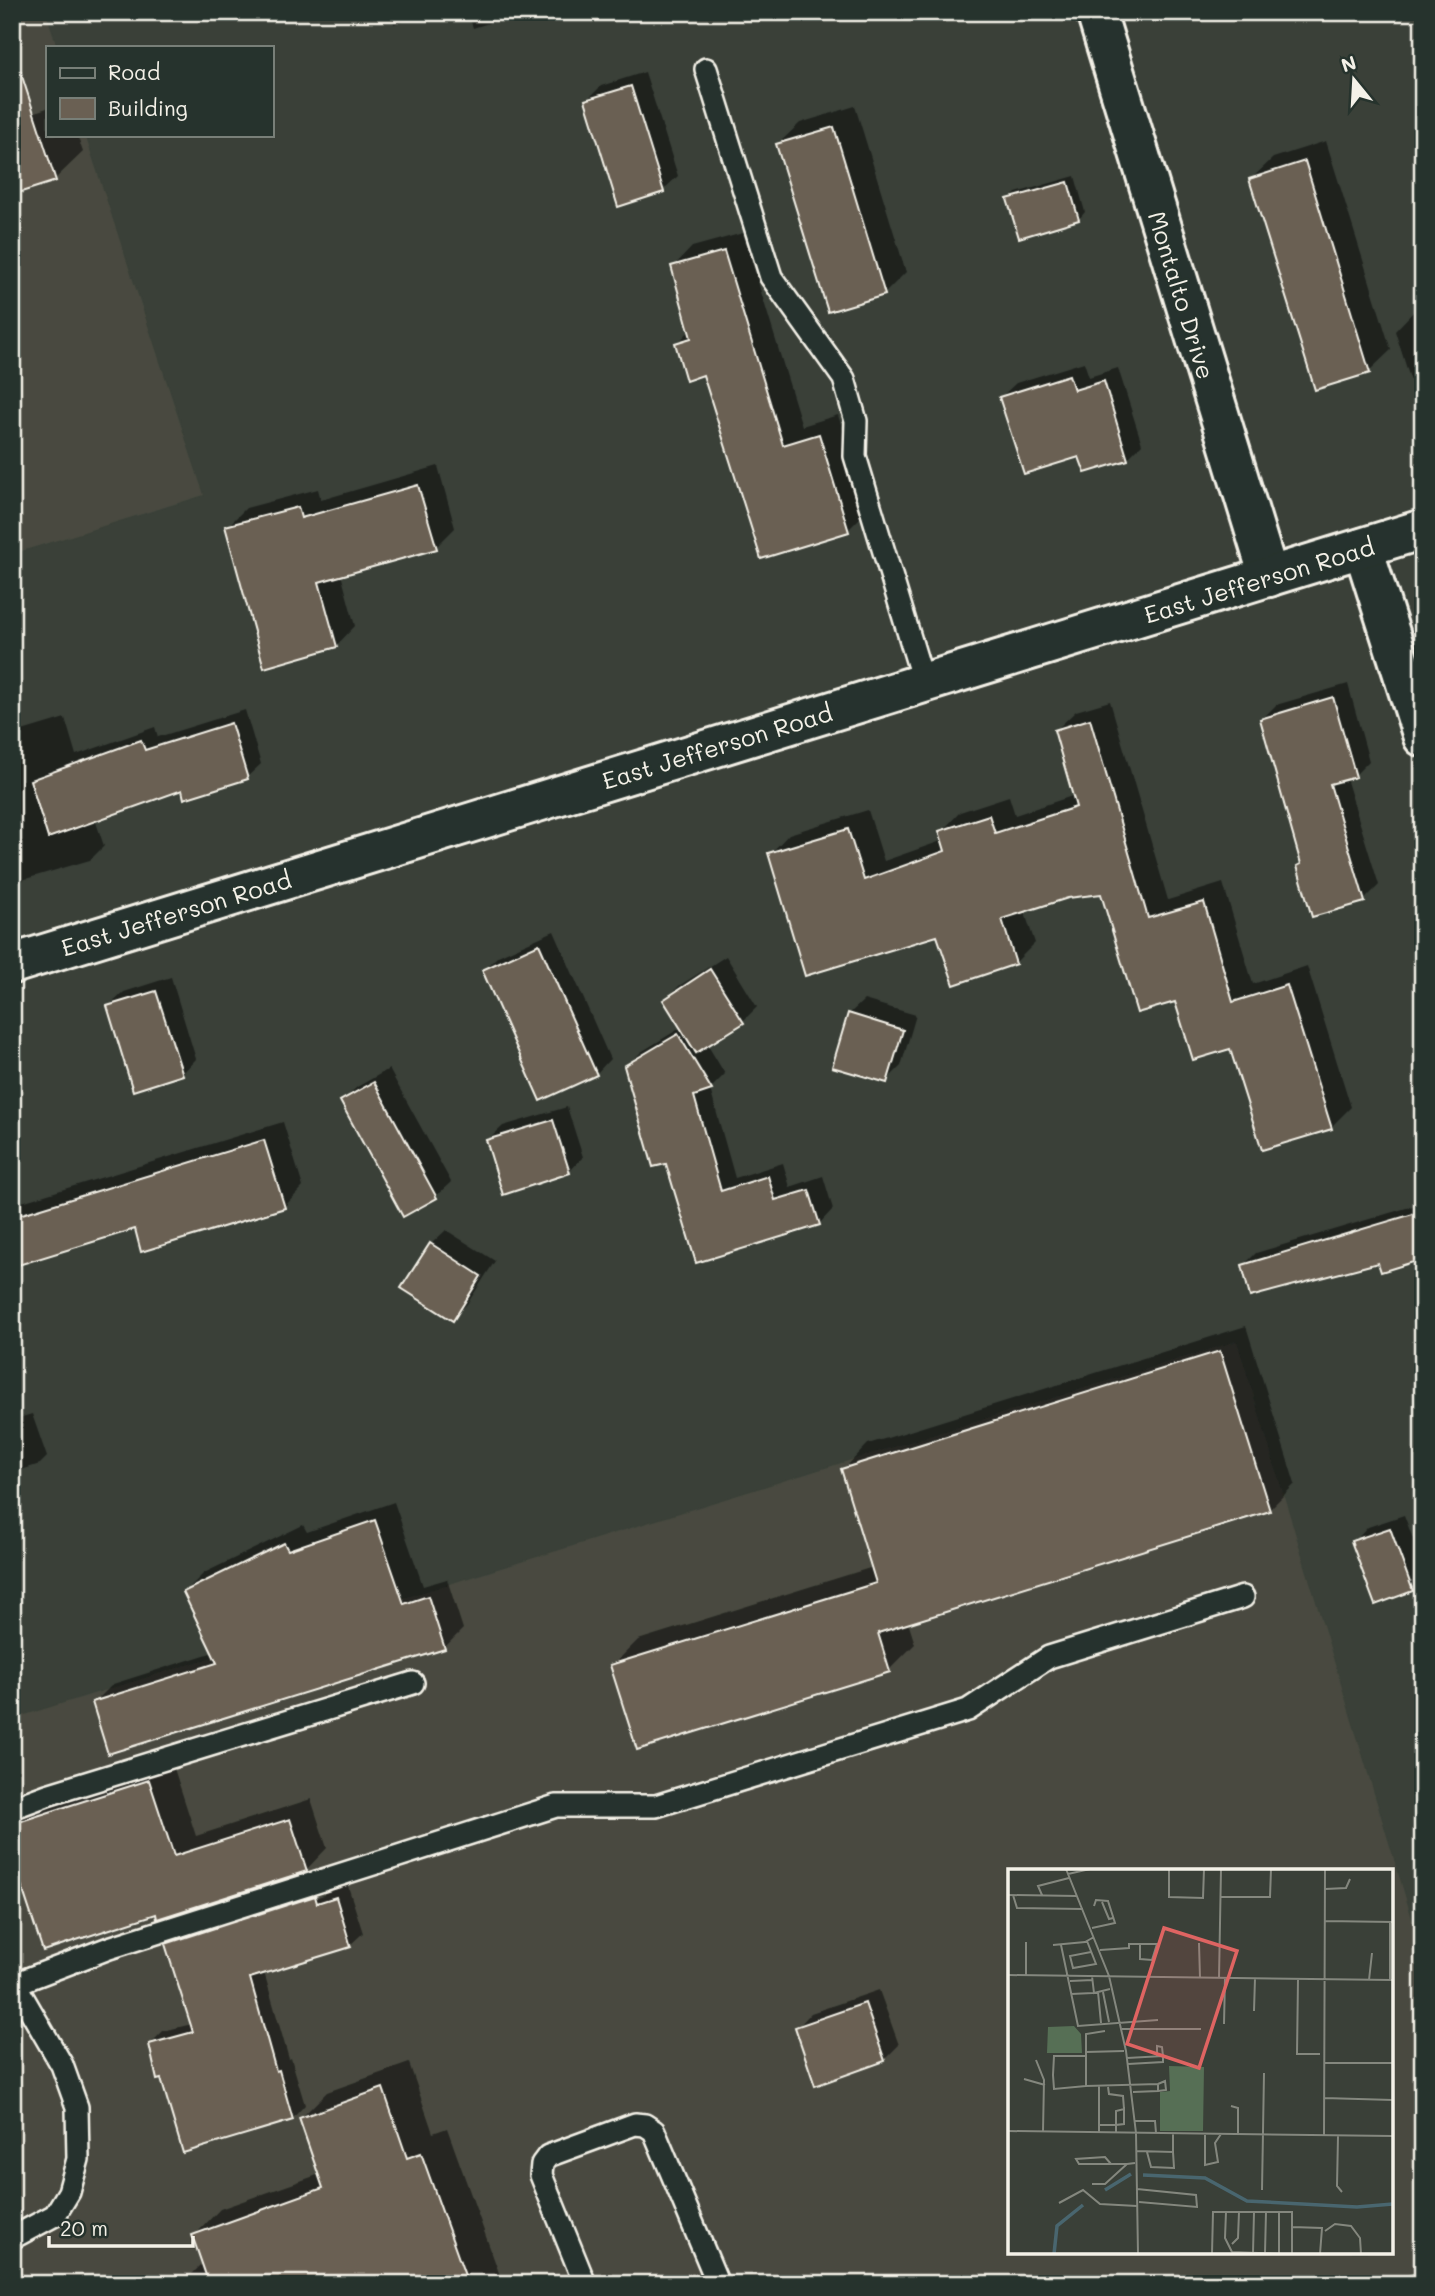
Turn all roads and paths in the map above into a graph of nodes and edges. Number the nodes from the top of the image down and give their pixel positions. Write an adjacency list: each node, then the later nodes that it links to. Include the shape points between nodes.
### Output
1 (1096, 12): 5 (street, Montalto Drive)
2 (706, 69): 6 (lane, via 771,277 844,379 856,421 855,456)
3 (1423, 530): 4 (street, East Jefferson Road)
4 (1363, 548): 5 (street, East Jefferson Road); 7 (street)
5 (1269, 577): 6 (street, East Jefferson Road)
6 (924, 684): 8 (street, East Jefferson Road)
7 (1423, 737)
8 (12, 964)
9 (1243, 1597): 12 (lane, via 1049,1657 968,1710 656,1806 556,1806 109,1948)
10 (413, 1683): 11 (lane)
11 (12, 1808)
12 (14, 1984): 13 (lane, via 62,2065 77,2107 78,2159 69,2192 55,2215)
13 (12, 2238)
14 (585, 2284): 15 (lane, via 541,2175 542,2164 548,2156 635,2124 654,2131)
15 (718, 2284)

